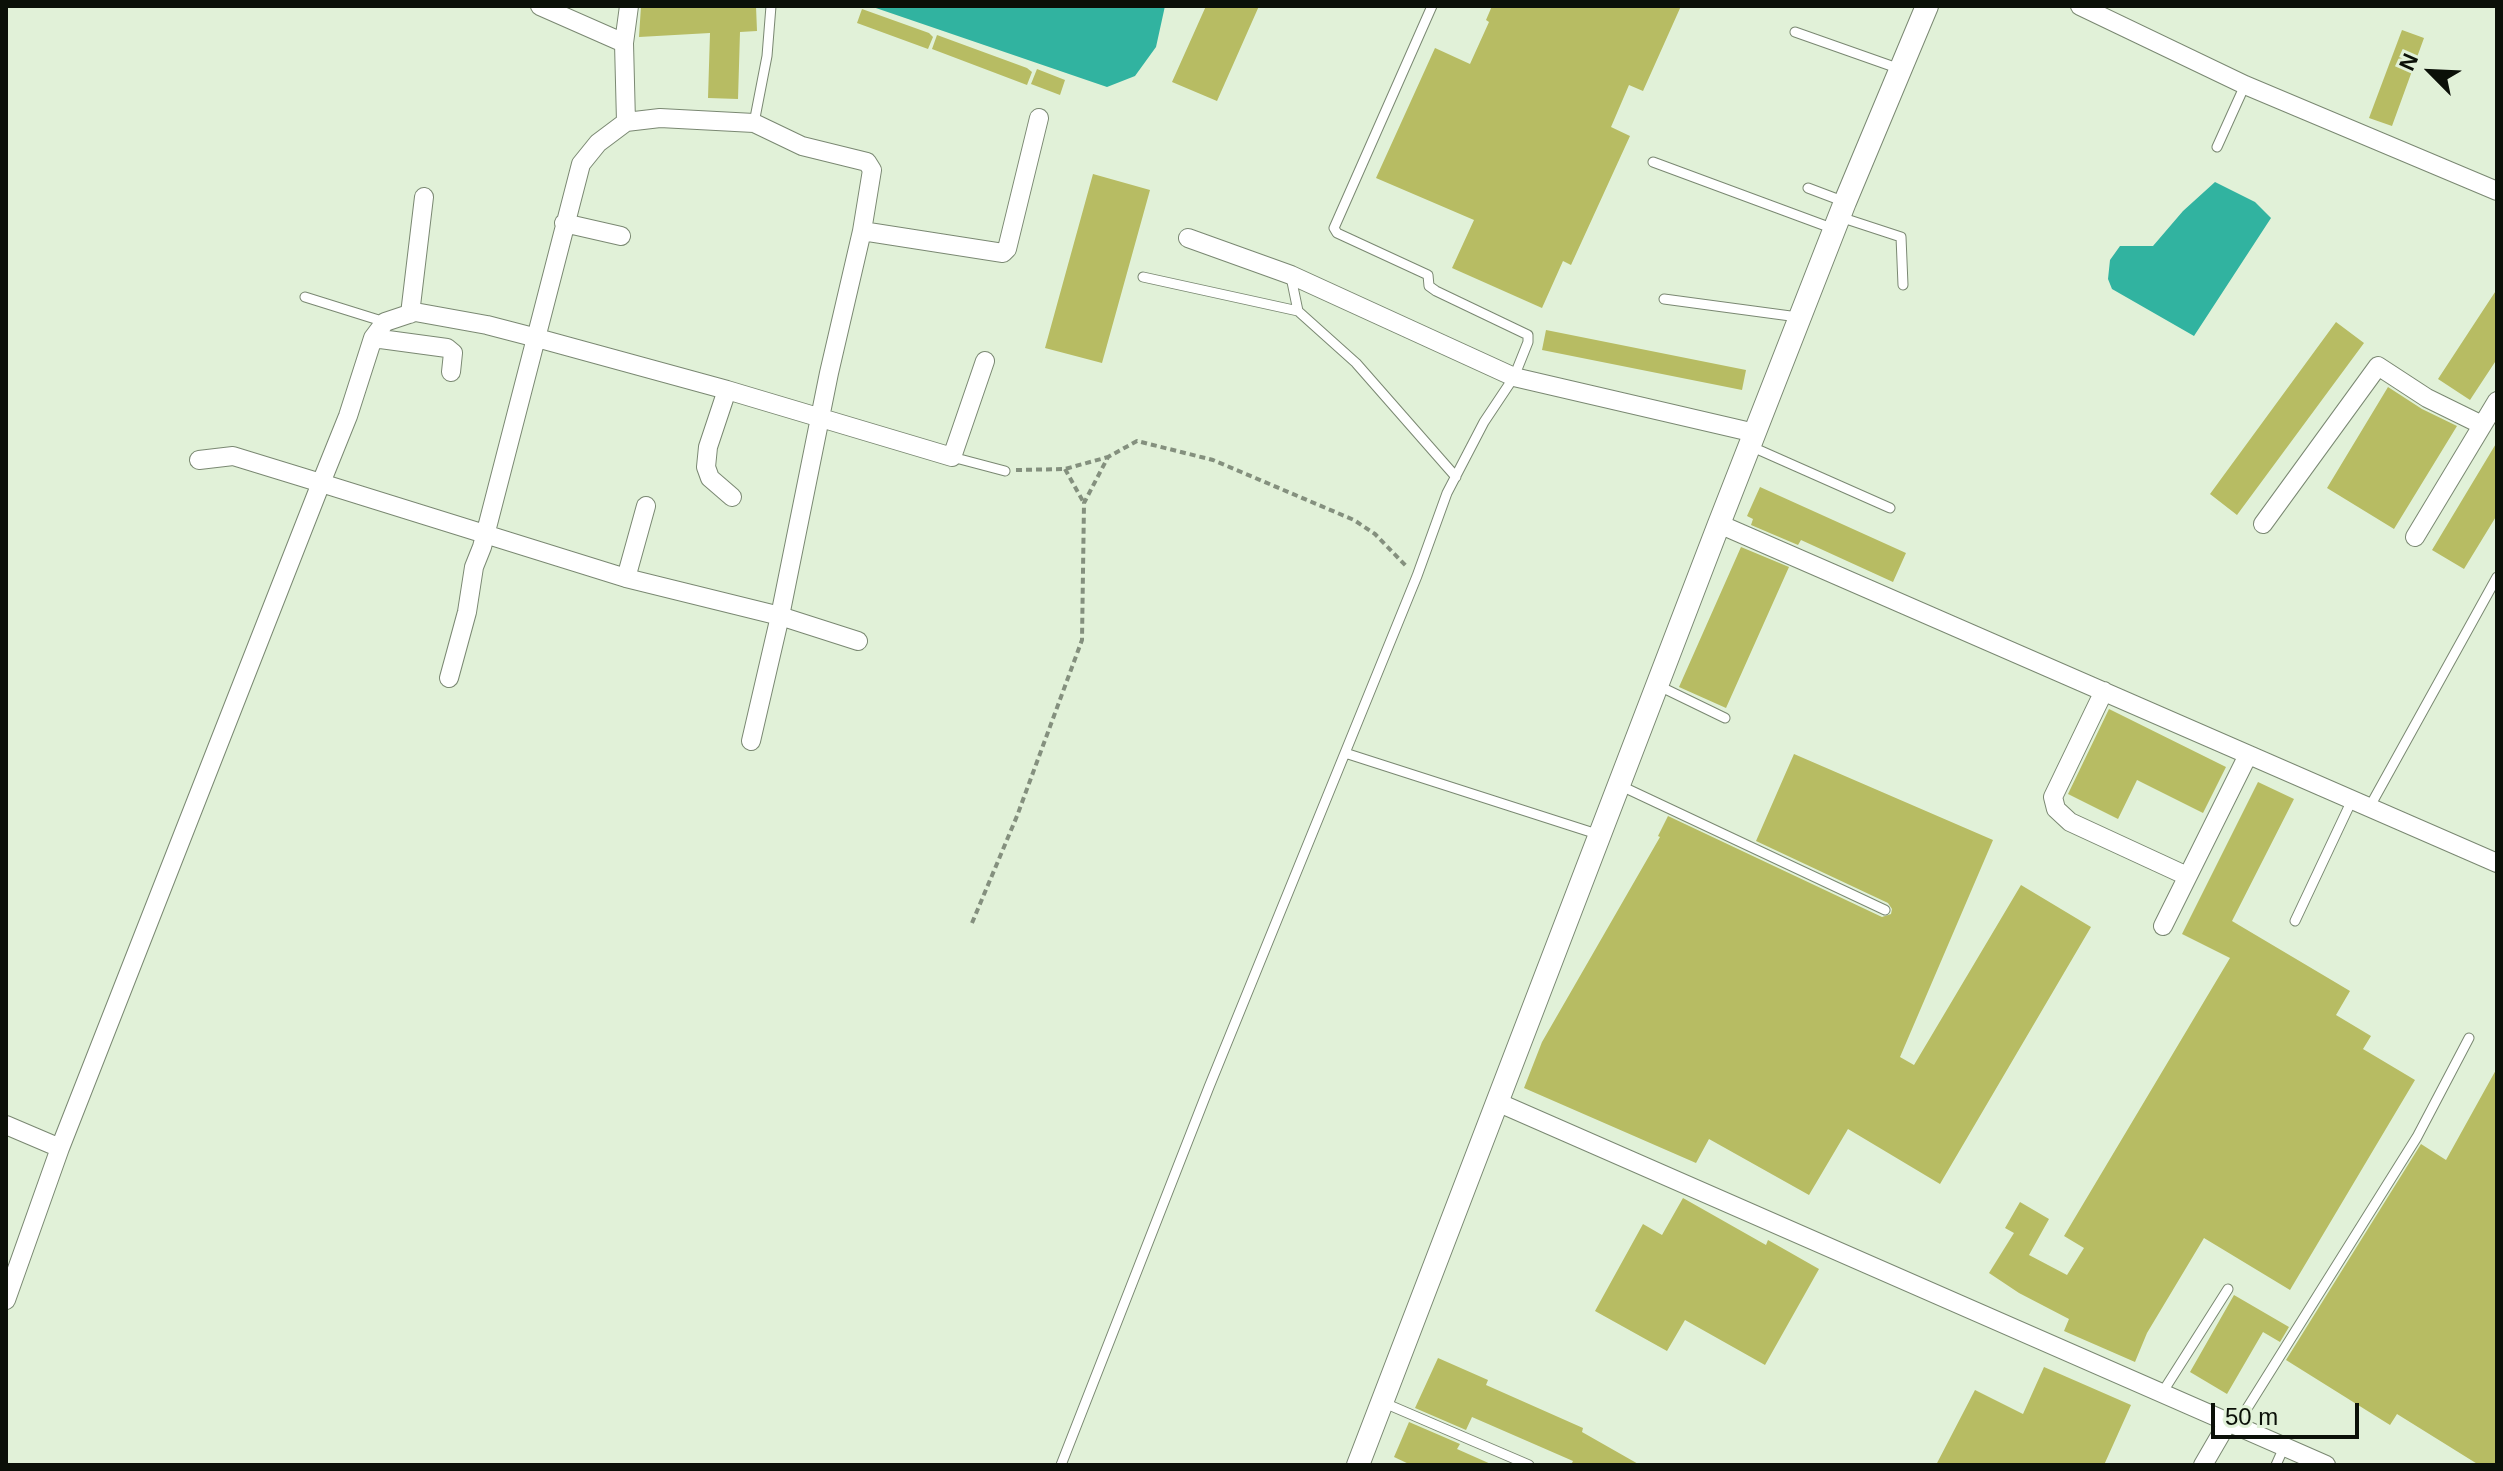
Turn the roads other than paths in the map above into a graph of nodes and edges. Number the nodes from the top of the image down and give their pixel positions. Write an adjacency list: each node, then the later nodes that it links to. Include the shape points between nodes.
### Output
1 (540, 6): 8 (street)
2 (629, 6): 8 (street)
3 (771, 6): 13 (lane)
4 (1432, 6): 37 (lane, via 1334,228 1428,275 1429,286 1436,291 1528,335)
5 (1927, 6): 9 (street)
6 (2093, 8): 10 (street)
7 (1795, 32): 9 (lane)
8 (624, 43): 12 (street)
9 (1900, 69): 19 (street)
10 (2245, 85): 14 (lane); 17 (street)
11 (1039, 118): 21 (street, via 1003,253)
12 (626, 122): 13 (street, via 660,118); 20 (street, via 581,164)
13 (754, 123): 21 (street, via 802,146 867,162 872,170)
14 (2217, 147)
15 (1653, 162): 19 (lane)
16 (1808, 188): 19 (lane)
17 (2497, 191)
18 (424, 197): 30 (street)
19 (1840, 216): 26 (lane, via 1901,237); 31 (street)
20 (564, 223): 22 (street); 34 (street)
21 (862, 231): 40 (street)
22 (621, 236)
23 (1188, 238): 24 (street)
24 (1291, 275): 29 (lane); 37 (street)
25 (1143, 277): 29 (lane)
26 (1903, 285)
27 (305, 297): 32 (lane)
28 (1664, 299): 31 (lane)
29 (1298, 311): 46 (lane, via 1356,363)
30 (410, 314): 32 (street); 34 (street)
31 (1801, 317): 42 (street)
32 (385, 322): 33 (street)
33 (373, 338): 36 (street, via 447,348 453,353); 47 (street)
34 (537, 338): 38 (street); 53 (street)
35 (985, 361): 43 (street)
36 (451, 372)
37 (1514, 377): 42 (street); 46 (lane)
38 (727, 390): 40 (street); 48 (street, via 706,467 710,478)
39 (2497, 401): 41 (street)
40 (822, 419): 43 (street); 57 (street)
41 (2482, 425): 52 (street, via 2378,366); 54 (street)
42 (1753, 439): 50 (lane); 51 (street)
43 (952, 457): 45 (lane)
44 (199, 460): 47 (street, via 233,456)
45 (1005, 471)
46 (1456, 477): 64 (lane)
47 (321, 483): 53 (street); 77 (street)
48 (732, 497)
49 (646, 506): 56 (street)
50 (1890, 508)
51 (1719, 524): 60 (street); 61 (street)
52 (2263, 524)
53 (485, 534): 56 (street); 59 (street)
54 (2415, 537)
55 (2497, 577): 67 (lane)
56 (626, 578): 57 (street)
57 (780, 616): 58 (street); 63 (street)
58 (858, 641)
59 (449, 678)
60 (1657, 685): 62 (lane); 66 (street)
61 (2104, 691): 65 (street); 70 (street, via 2053,797 2056,809 2070,822)
62 (1725, 718)
63 (751, 741)
64 (1345, 753): 68 (lane); 84 (lane)
65 (2248, 755): 67 (street); 70 (street)
66 (1619, 785): 68 (street); 71 (lane)
67 (2361, 804): 69 (street); 72 (lane)
68 (1600, 835): 75 (street)
69 (2497, 863)
70 (2187, 876): 73 (street)
71 (1885, 910)
72 (2295, 921)
73 (2163, 926)
74 (2469, 1038): 82 (lane, via 2417,1137)
75 (1497, 1102): 80 (street); 81 (street)
76 (6, 1125): 77 (street)
77 (60, 1148): 79 (street)
78 (2228, 1289): 80 (lane)
79 (6, 1300)
80 (2162, 1393): 82 (street)
81 (1382, 1402): 85 (street); 86 (lane)
82 (2232, 1424): 83 (street); 87 (street)
83 (2284, 1447): 88 (lane); 89 (street)
84 (1061, 1465)
85 (1358, 1465)
86 (1529, 1465)
87 (2203, 1465)
88 (2276, 1465)
89 (2326, 1465)

